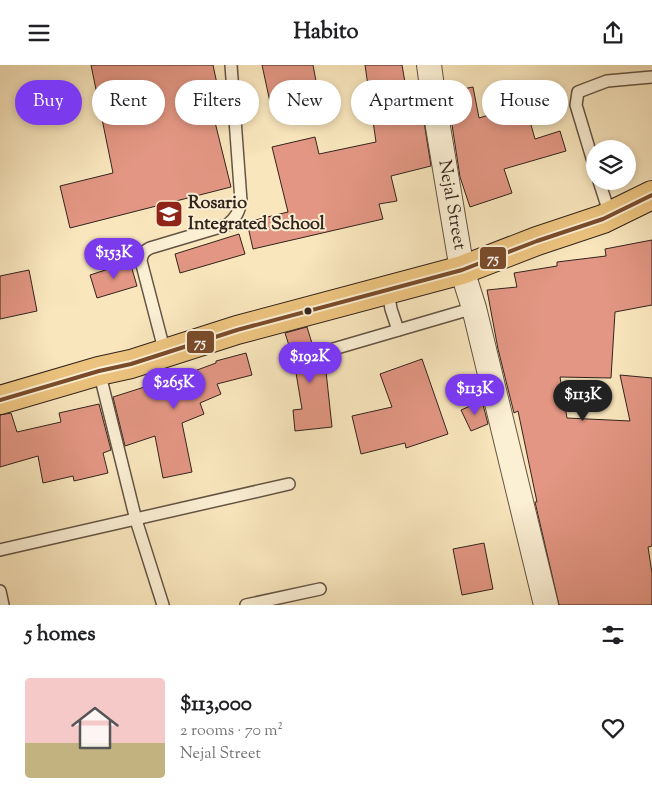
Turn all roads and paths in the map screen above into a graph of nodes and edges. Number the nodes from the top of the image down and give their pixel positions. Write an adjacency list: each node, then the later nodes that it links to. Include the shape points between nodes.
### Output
1 (231, 65): 13 (lane, via 240,210 227,225 150,248 142,255)
2 (429, 65): 8 (street, Nejal Street)
3 (652, 77): 4 (lane, via 607,81 578,92 576,105)
4 (587, 140)
5 (602, 190): 7 (lane)
6 (652, 195): 7 (highway)
7 (610, 215): 8 (highway)
8 (462, 270): 9 (highway); 10 (street, Nejal Street)
9 (388, 291): 11 (lane); 13 (highway, via 237,330)
10 (474, 308): 11 (lane); 24 (street, Nejal Street)
11 (398, 330): 12 (lane)
12 (330, 351)
13 (165, 353): 14 (highway)
14 (99, 371): 15 (highway); 17 (lane)
15 (0, 400)
16 (289, 483): 17 (lane)
17 (136, 519): 18 (lane); 22 (lane)
18 (0, 550)
19 (320, 589): 23 (lane)
20 (0, 591): 21 (lane)
21 (3, 605)
22 (163, 605)
23 (246, 605)
24 (546, 605)

